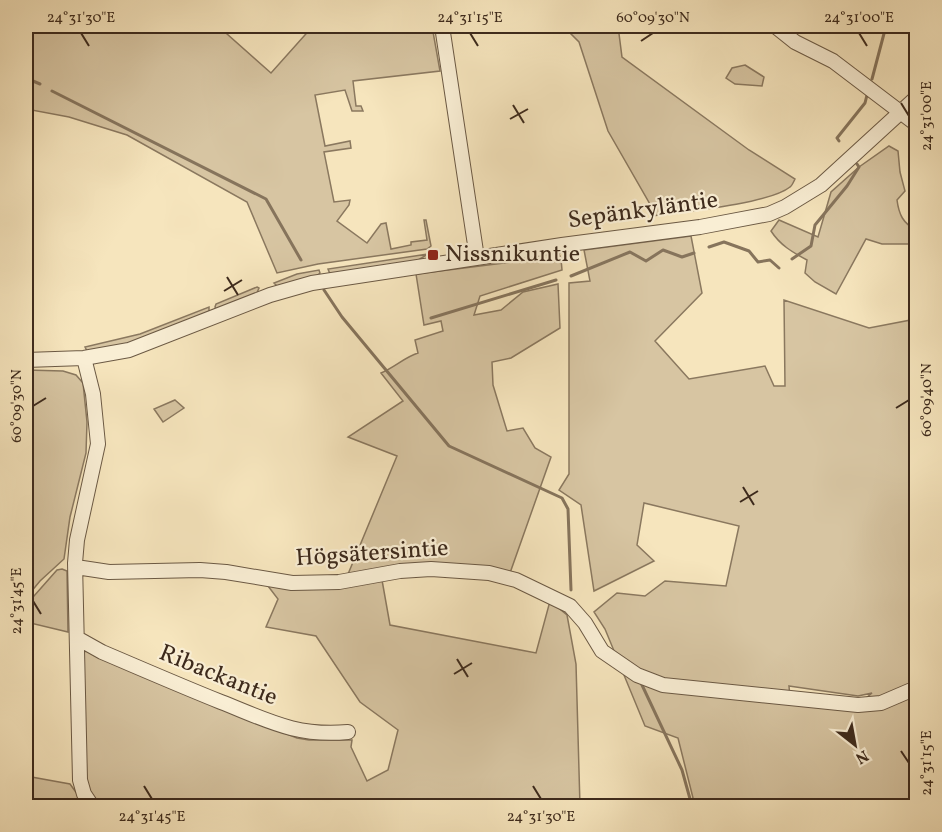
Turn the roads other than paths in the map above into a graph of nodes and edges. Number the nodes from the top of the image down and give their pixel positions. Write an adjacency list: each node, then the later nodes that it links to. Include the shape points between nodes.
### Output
1 (442, 26): 6 (street)
2 (775, 26): 4 (street, via 795,42 833,61)
3 (916, 98): 4 (street, Sepänkyläntie)
4 (901, 113): 5 (street); 6 (street, Sepänkyläntie, via 821,185 769,214)
5 (916, 124)
6 (477, 258): 7 (street, Sepänkyläntie, via 299,286 139,346)
7 (84, 358): 8 (street, Sepänkyläntie); 9 (street, via 93,394 98,444)
8 (26, 360)
9 (75, 567): 10 (street); 11 (street, Högsätersintie, via 109,572 200,570 292,583 339,582 431,569 489,573 516,580 570,606 602,651 637,675 663,685 858,705 881,703)
10 (77, 638): 12 (street, Ribackantie, via 266,721 324,735); 13 (street, via 80,780)
11 (916, 688)
12 (348, 732)
13 (92, 807)

